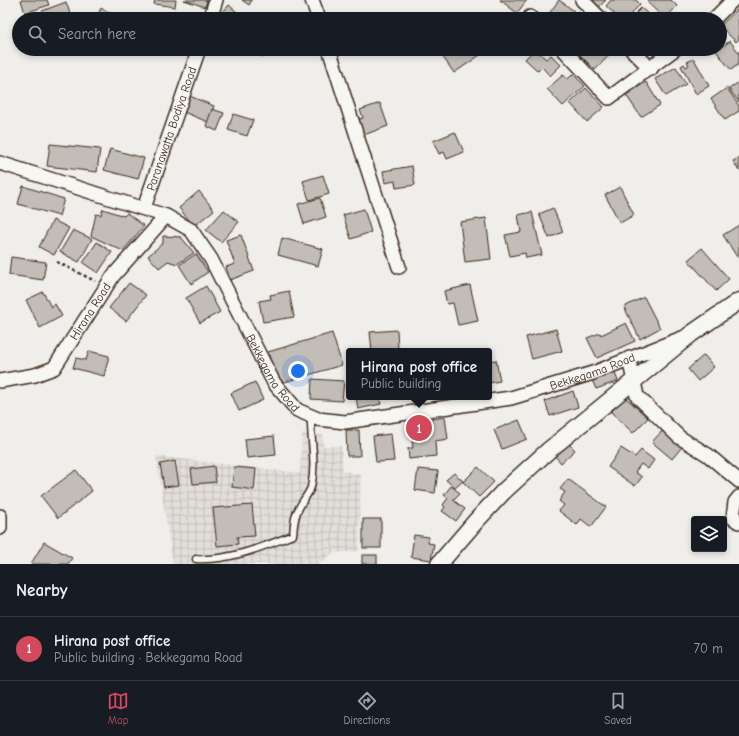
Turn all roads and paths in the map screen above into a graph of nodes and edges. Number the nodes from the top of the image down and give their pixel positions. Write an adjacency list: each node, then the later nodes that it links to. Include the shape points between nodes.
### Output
1 (216, 0): 5 (street)
2 (312, 0): 6 (street)
3 (582, 0): 7 (street)
4 (733, 0): 8 (street)
5 (212, 12)
6 (316, 12)
7 (594, 12)
8 (721, 12)
9 (197, 56): 16 (street, Paranawatta Bodiya Road)
10 (331, 56): 19 (street)
11 (570, 56): 14 (street, via 609,98)
12 (638, 56): 14 (street)
13 (667, 56): 14 (street)
14 (651, 69)
15 (0, 162): 16 (street, Bekkegama Road)
16 (144, 208): 17 (street, Bekkegama Road)
17 (166, 216): 20 (street, Hirana Road); 26 (street, Bekkegama Road, via 191,230 211,259 274,383 297,410)
18 (57, 262): 20 (path)
19 (399, 267)
20 (106, 287): 24 (street, Hirana Road, via 54,368)
21 (739, 301): 22 (street, Bekkegama Road)
22 (691, 334): 23 (street, Bekkegama Road); 25 (street)
23 (629, 358): 25 (street); 26 (street, Bekkegama Road, via 593,373 511,398 345,422)
24 (0, 381)
25 (634, 382): 27 (street, via 637,396 679,437 708,455); 33 (street, via 549,450 504,491)
26 (311, 416): 32 (lane, via 310,434 315,468 311,489 294,518 292,535 260,548 213,560)
27 (739, 481)
28 (739, 497): 30 (street, via 735,502 733,518)
29 (0, 516): 31 (street)
30 (739, 522)
31 (0, 528)
32 (196, 559)
33 (439, 564)

